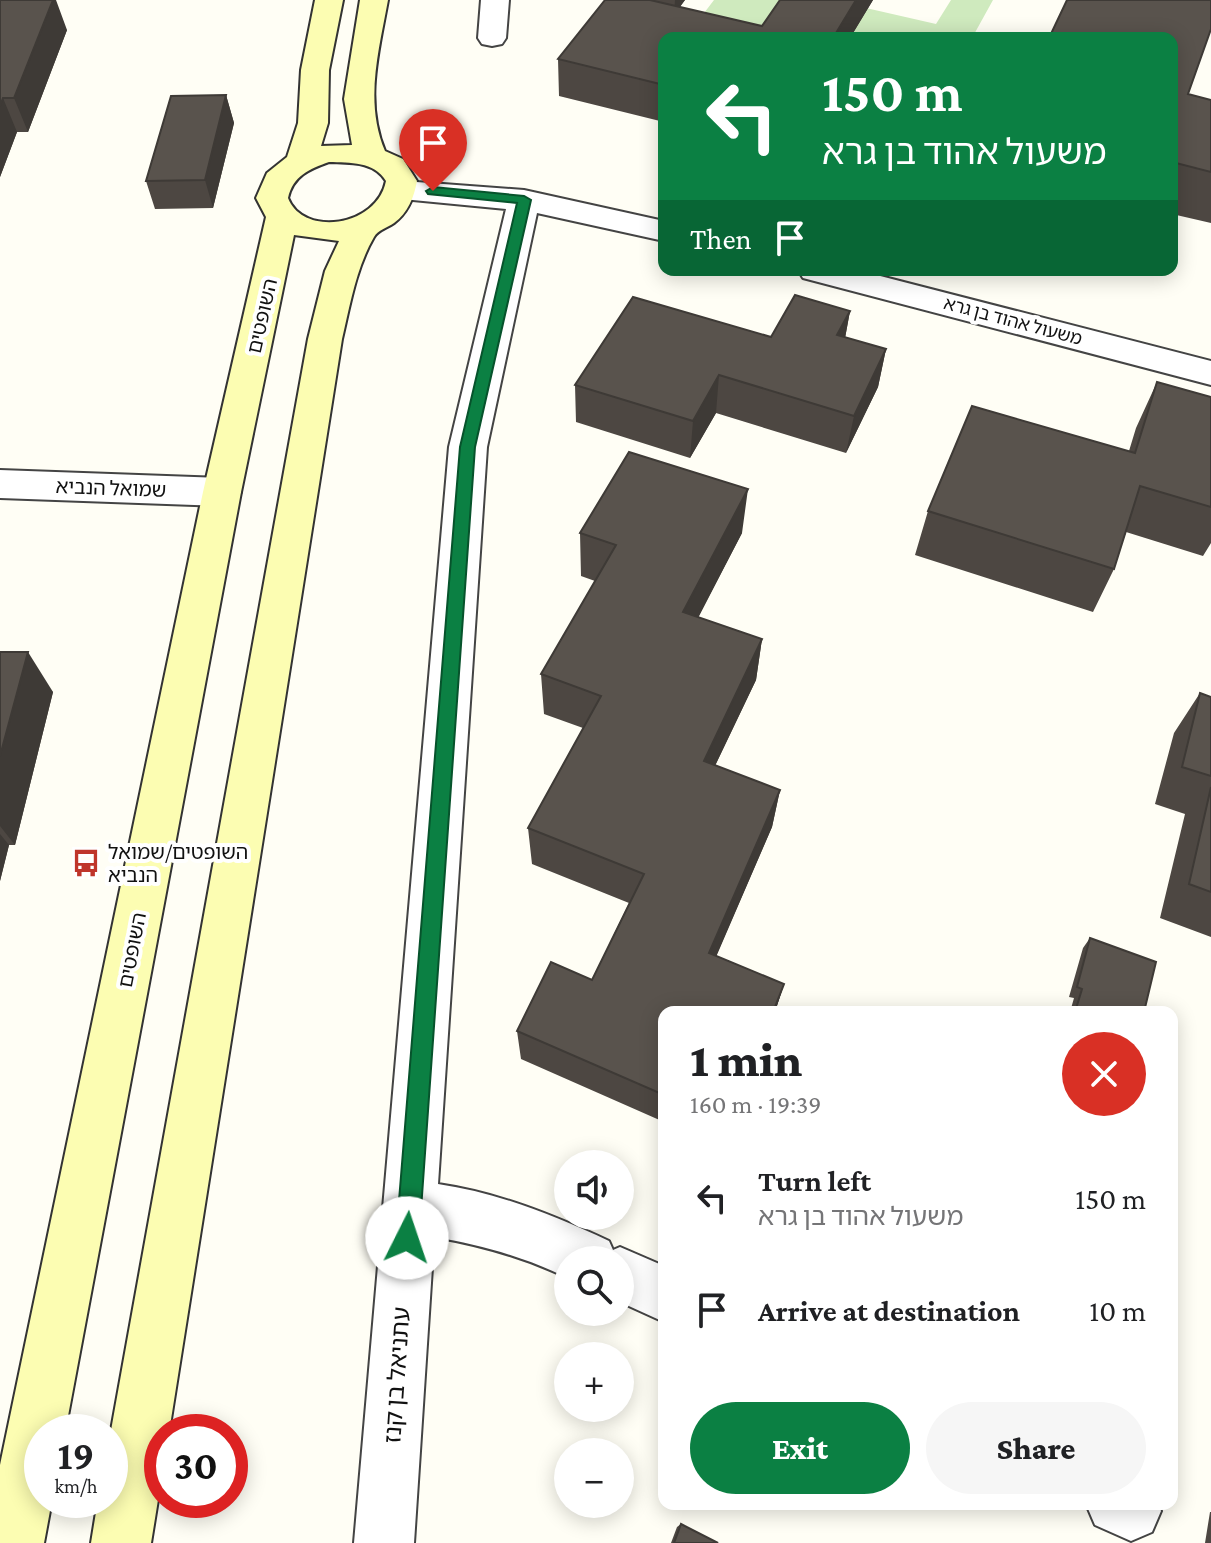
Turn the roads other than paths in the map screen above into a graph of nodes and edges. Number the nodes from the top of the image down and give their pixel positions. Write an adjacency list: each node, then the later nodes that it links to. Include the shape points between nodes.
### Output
1 (329, 0): 6 (street, via 315,70 313,123)
2 (374, 0): 5 (street, via 357,111 361,136)
3 (495, 0): 4 (street)
4 (492, 38)
5 (372, 156): 6 (street, via 329,153); 7 (street, via 396,170)
6 (301, 162): 9 (street, via 273,188 275,208)
7 (403, 191): 8 (street); 10 (street, via 390,212)
8 (524, 200): 11 (street); 16 (street, עתניאל בן קנז, via 468,447)
9 (282, 217): 10 (street, via 326,232); 15 (street, השופטים)
10 (362, 227): 21 (street, via 342,271 325,339)
11 (658, 230)
12 (838, 276): 13 (street, משעול אהוד בן גרא)
13 (1211, 373)
14 (0, 484): 15 (street, שמואל הנביא)
15 (222, 492): 20 (street, השופטים)
16 (410, 1207): 17 (street, via 484,1218); 22 (street, עתניאל בן קנז)
17 (560, 1246)
18 (634, 1280): 19 (street)
19 (658, 1291)
20 (14, 1543)
21 (121, 1543)
22 (384, 1543)

